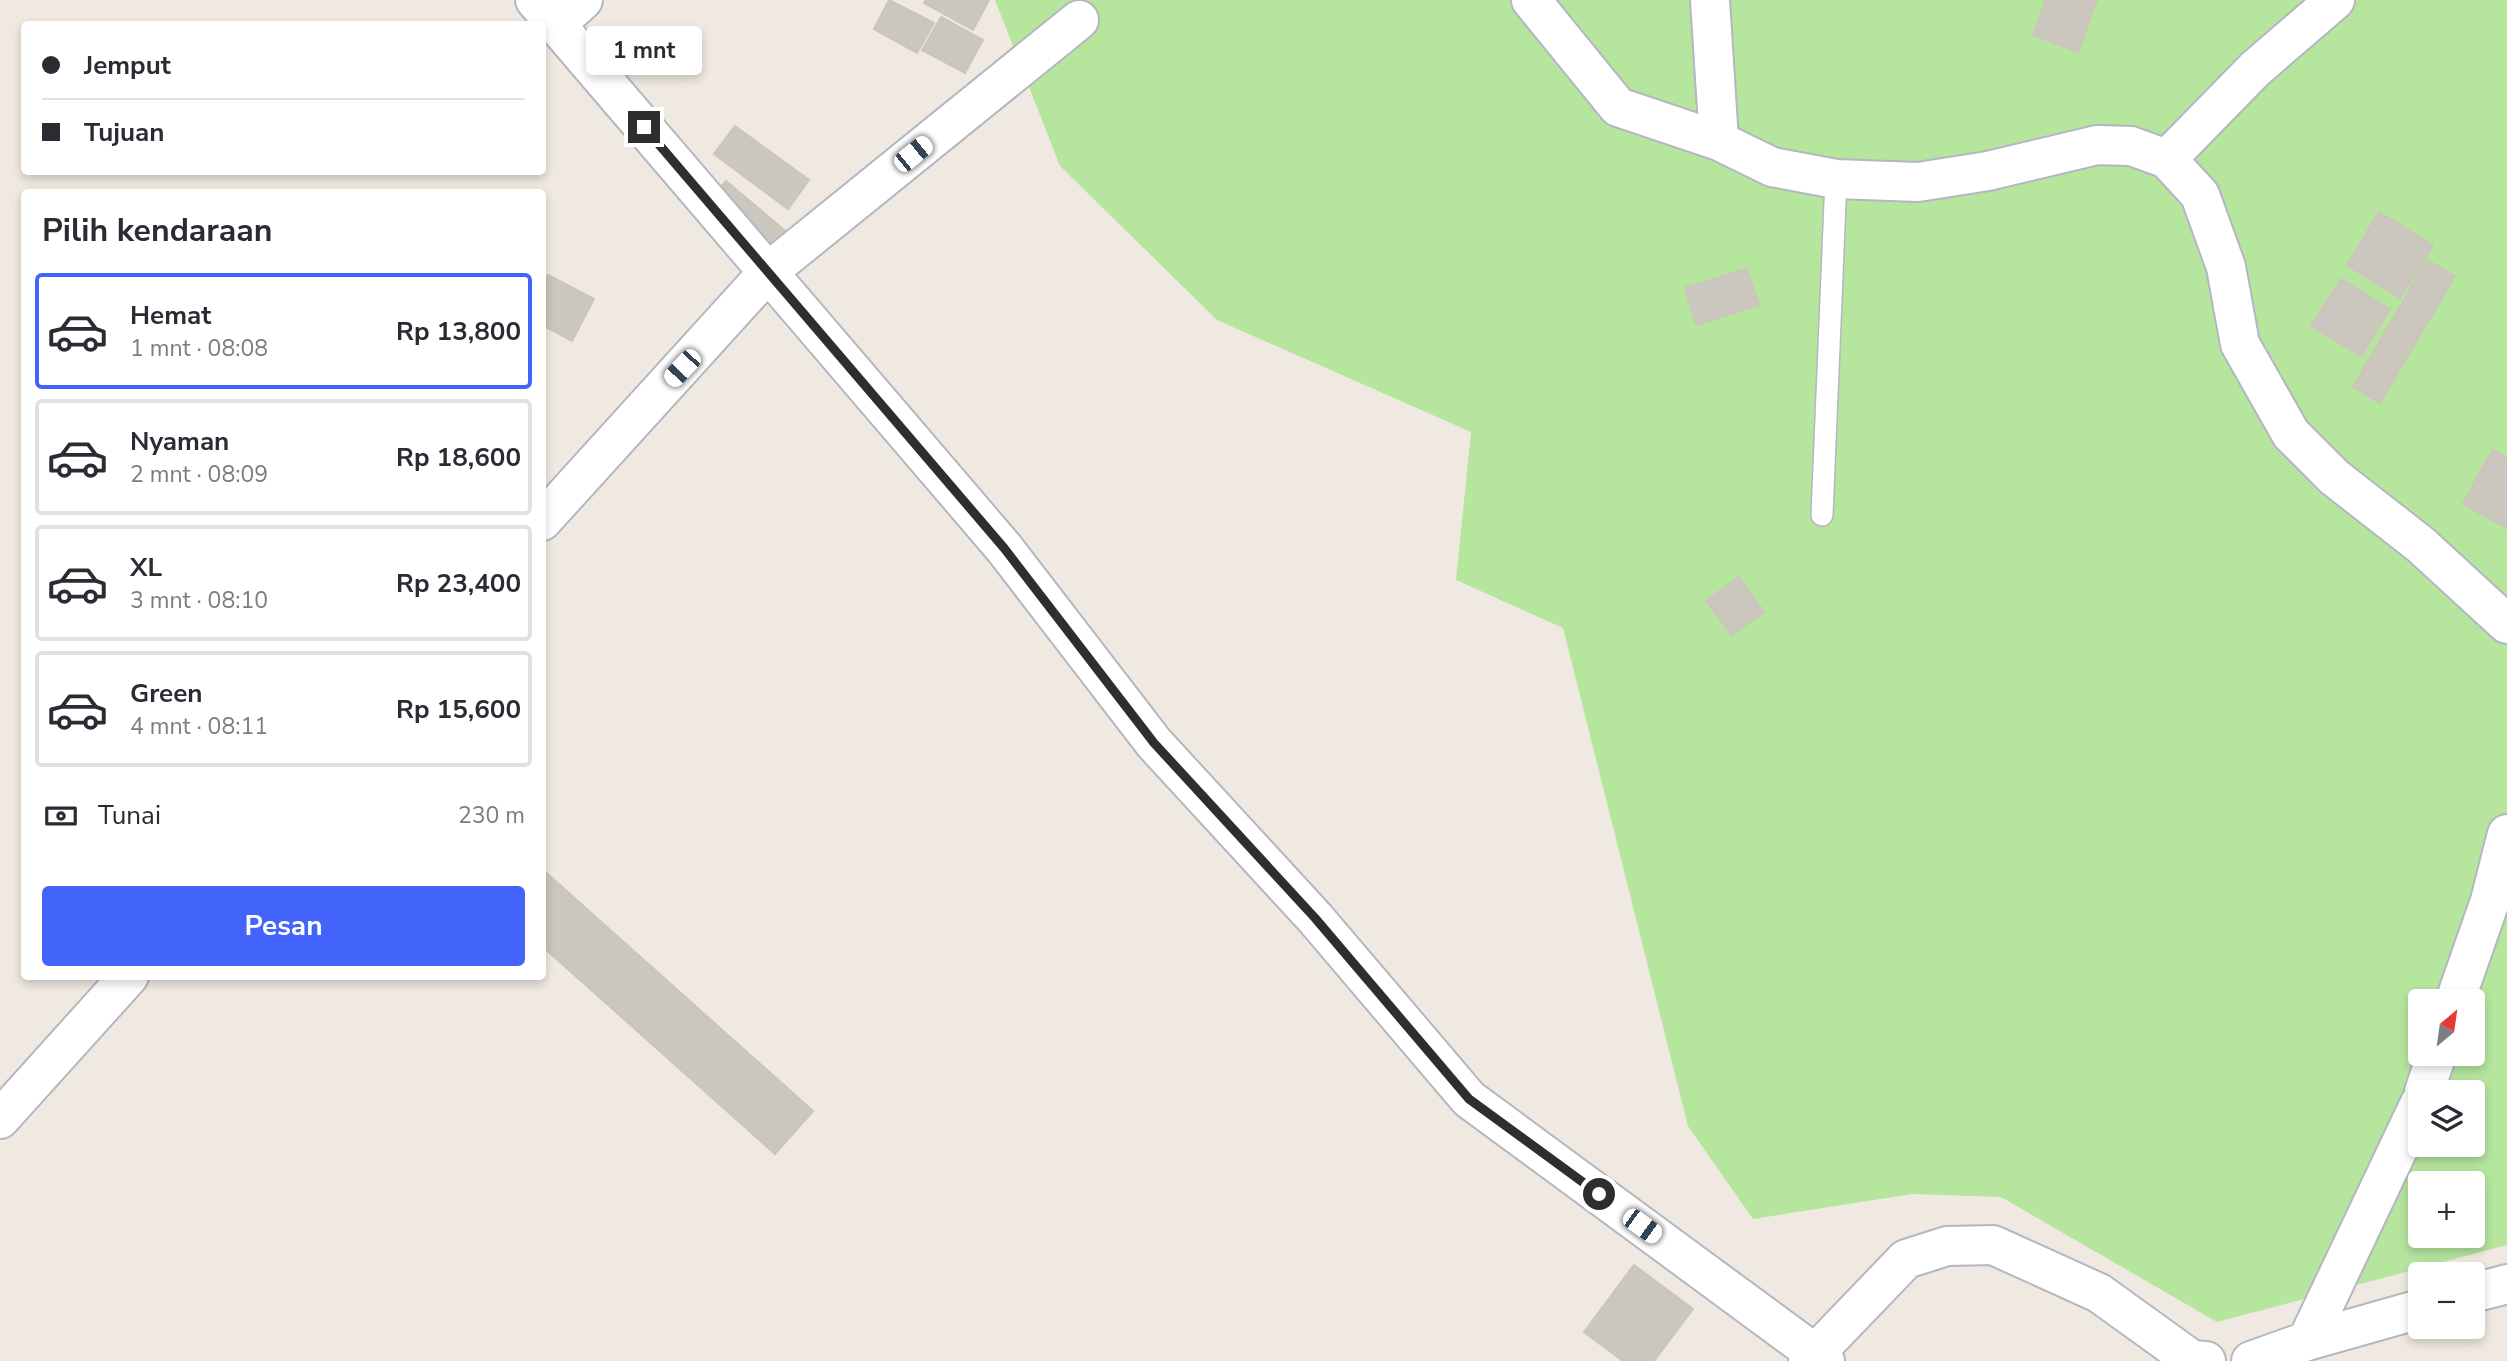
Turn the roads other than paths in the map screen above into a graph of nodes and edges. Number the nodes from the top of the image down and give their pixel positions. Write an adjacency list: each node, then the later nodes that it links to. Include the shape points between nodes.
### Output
1 (1531, 0): 6 (street, via 1618,107)
2 (1710, 0): 6 (street)
3 (2335, 0): 7 (street, via 2255,69)
4 (558, 8): 9 (street)
5 (1079, 20): 9 (street)
6 (1719, 141): 8 (street, via 1772,167)
7 (2167, 159): 8 (street, via 2131,146 2096,145 1918,182); 12 (street, via 2200,195 2226,267 2240,344 2291,434 2334,477 2421,545)
8 (1836, 179): 10 (lane)
9 (769, 271): 11 (street); 22 (street, via 1004,548 1154,743 1315,918 1469,1099)
10 (1822, 515)
11 (546, 517)
12 (2507, 624)
13 (2507, 834): 15 (street)
14 (126, 980): 16 (street)
15 (2459, 989)
16 (0, 1119)
17 (2408, 1128): 21 (street)
18 (2507, 1283): 19 (street)
19 (2485, 1289)
20 (2408, 1312): 21 (street)
21 (2307, 1341): 24 (street)
22 (1816, 1358): 23 (street, via 1906,1259 1947,1246 1993,1245 2099,1293 2192,1360)
23 (2206, 1361)
24 (2251, 1361)

